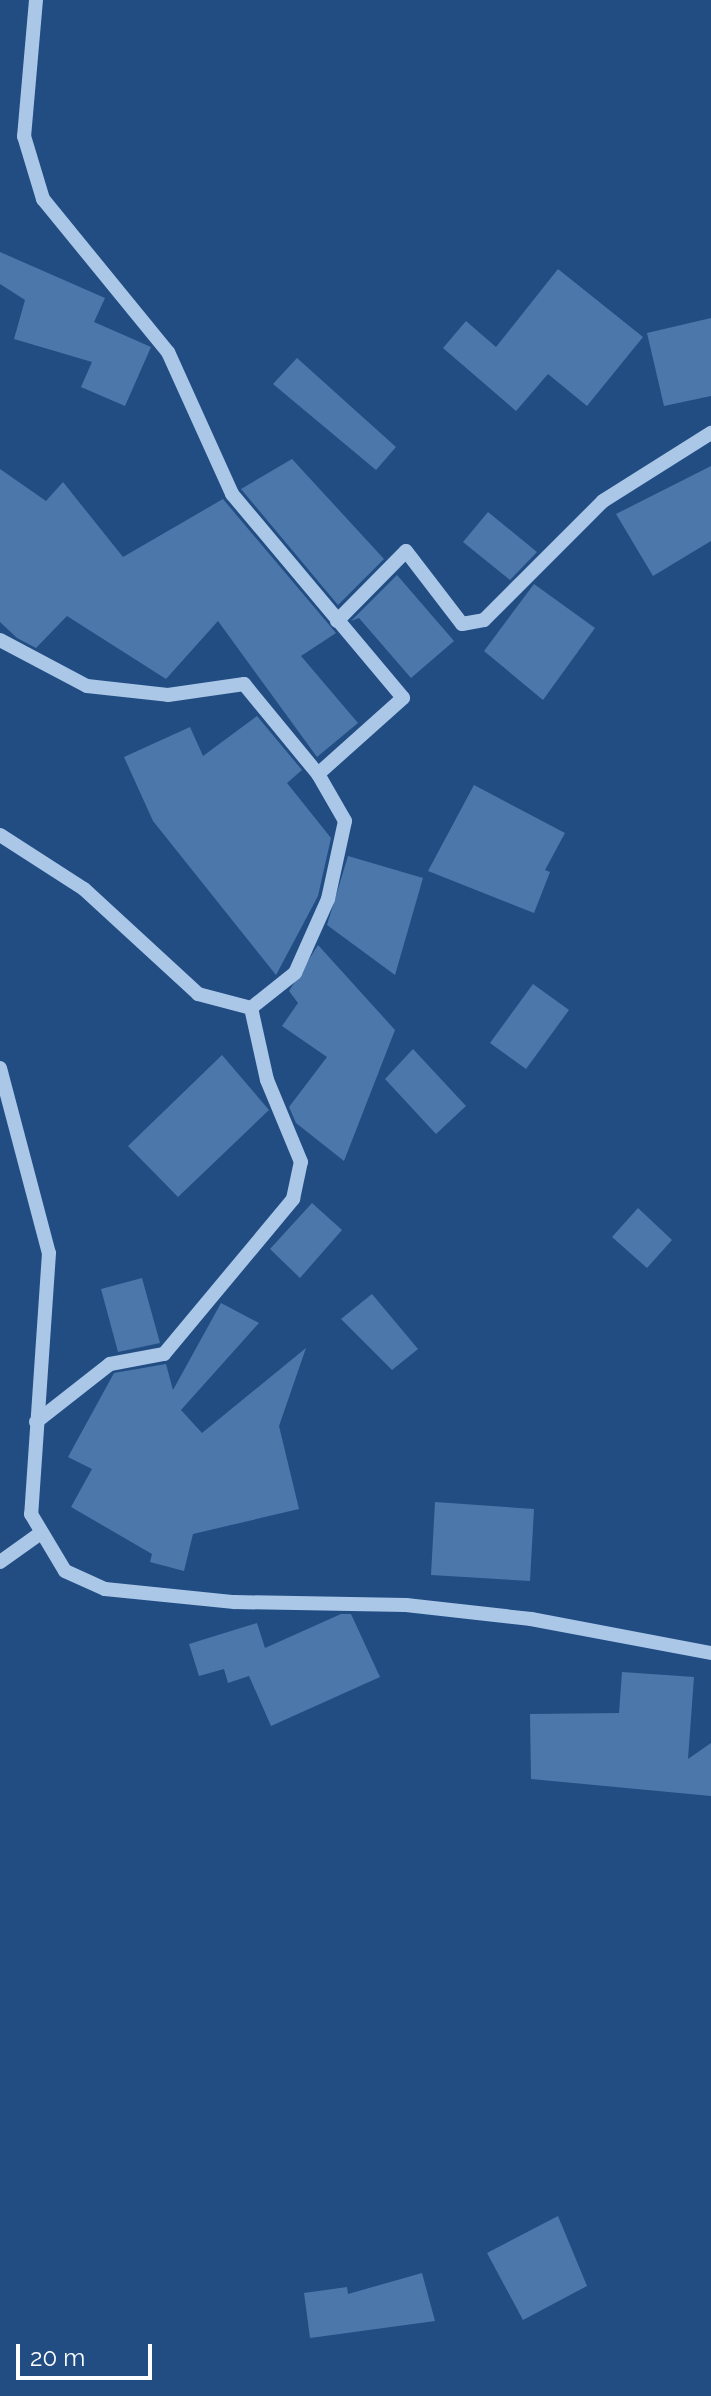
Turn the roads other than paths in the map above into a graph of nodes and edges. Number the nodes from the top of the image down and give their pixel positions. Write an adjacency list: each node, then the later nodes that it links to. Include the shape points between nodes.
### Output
1 (36, 0): 3 (street, via 24,136 43,199 168,352 232,494)
2 (711, 433): 3 (street, via 603,501 484,620 462,624 406,551)
3 (337, 621): 5 (street, via 403,698)
4 (0, 640): 5 (street, via 87,686 168,695 244,684)
5 (318, 774): 7 (street, via 345,821 328,899 295,973)
6 (0, 835): 7 (street, via 84,889 198,994)
7 (251, 1008): 9 (street, via 267,1080 301,1162 293,1199 164,1354 110,1364)
8 (0, 1068): 9 (street, via 49,1253)
9 (36, 1422): 10 (street, via 30,1491)
10 (38, 1535): 11 (street); 12 (street, via 65,1571 105,1589 421,1606)
11 (0, 1562)
12 (711, 1653)

